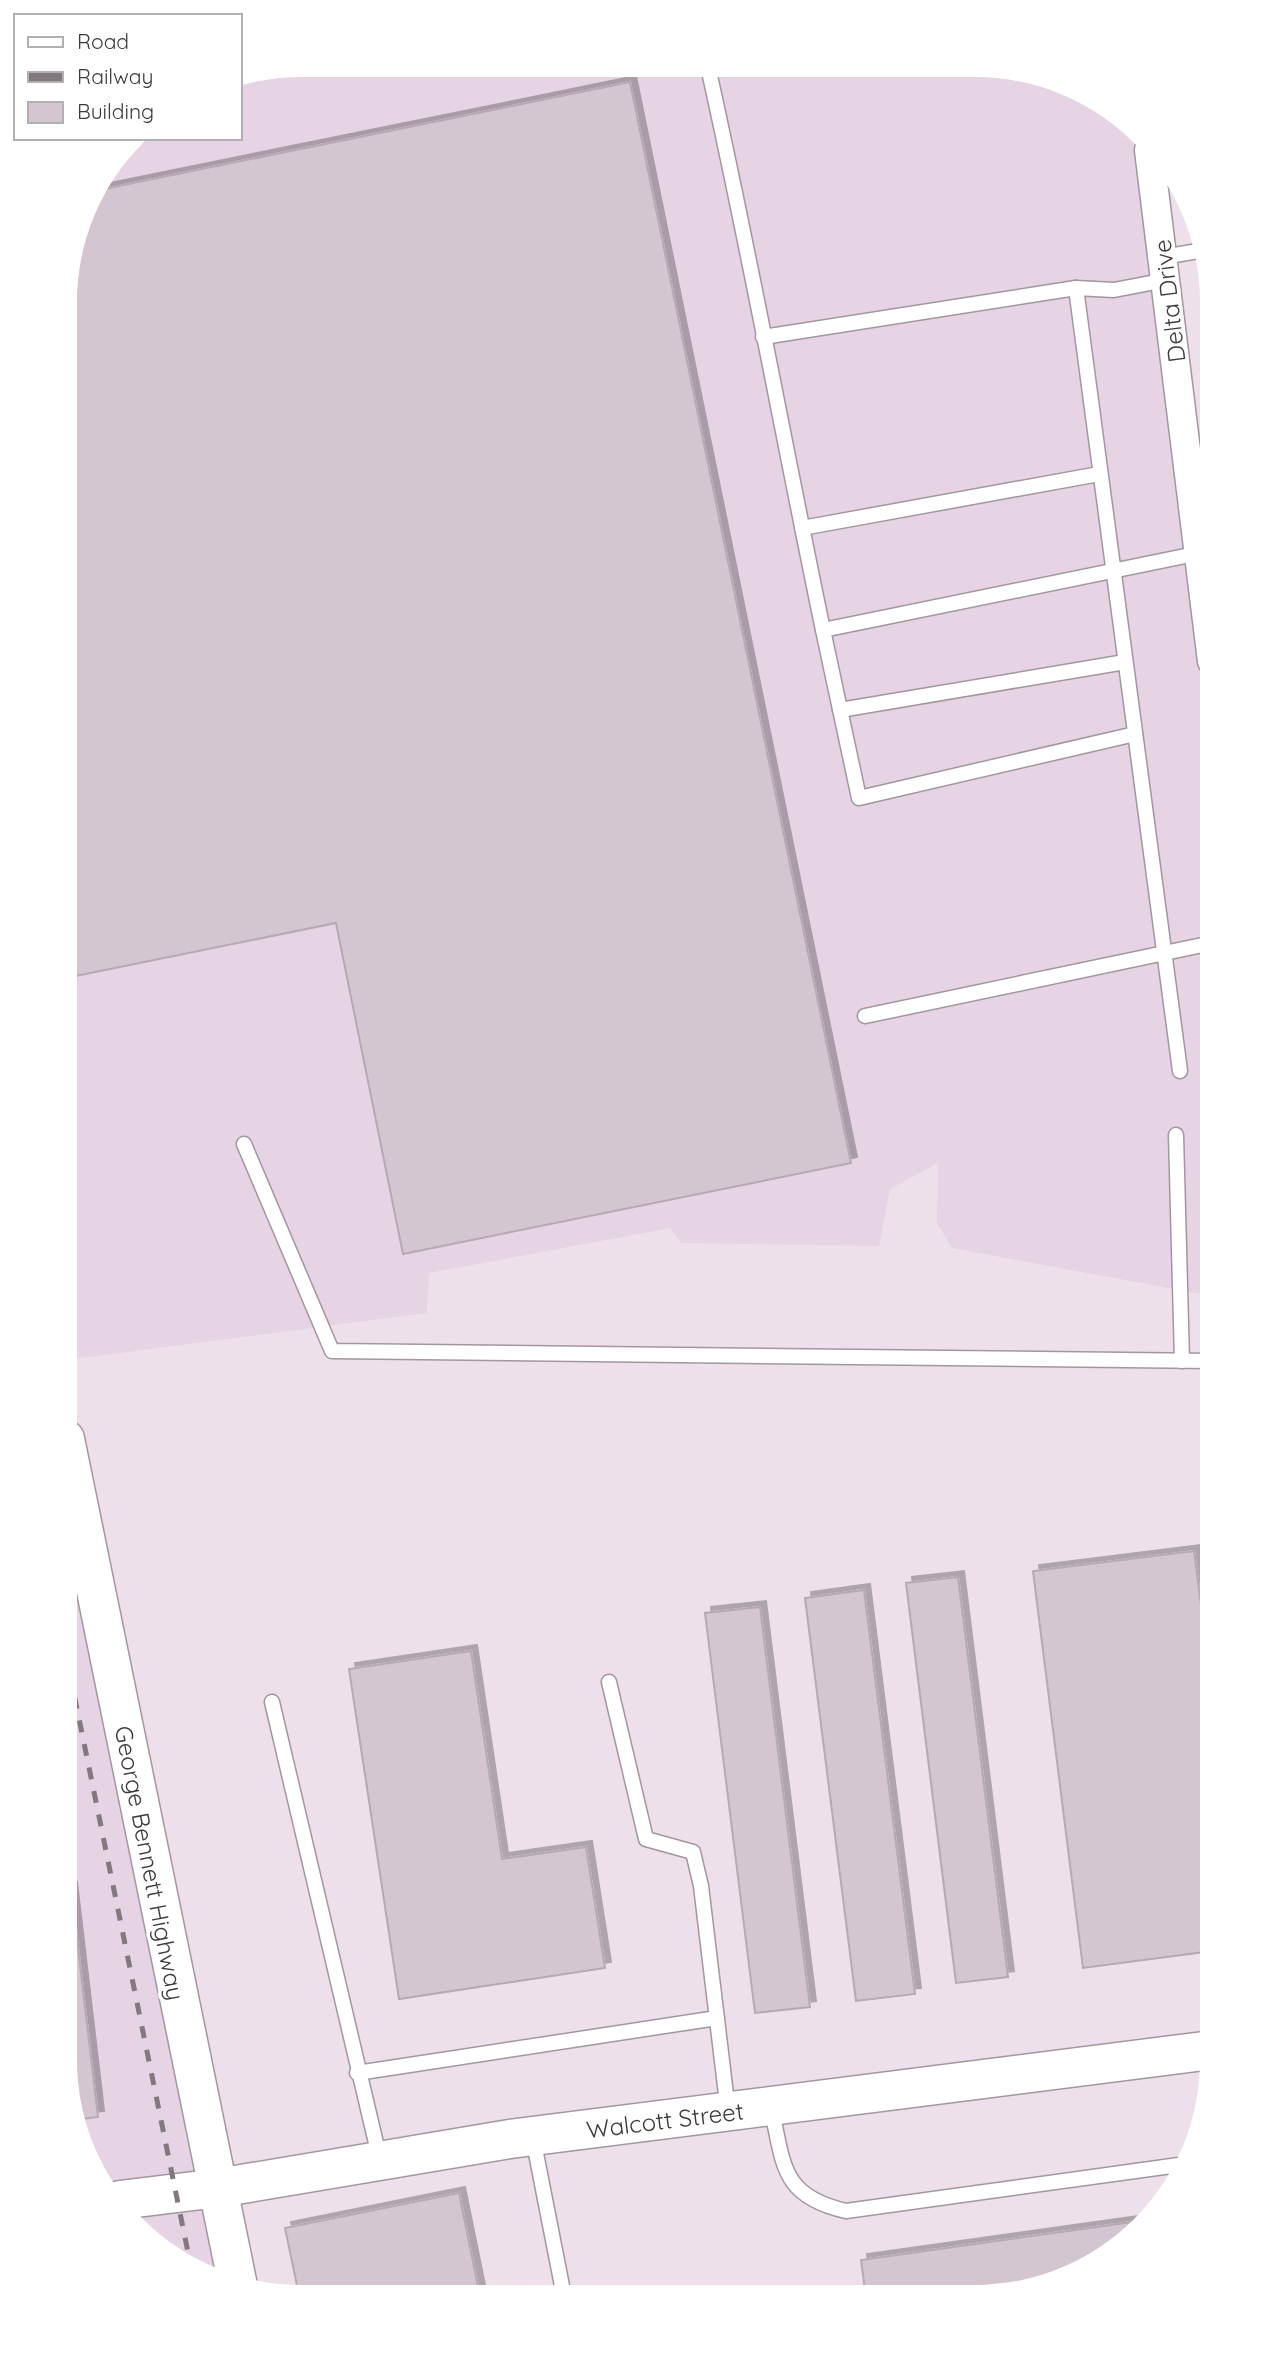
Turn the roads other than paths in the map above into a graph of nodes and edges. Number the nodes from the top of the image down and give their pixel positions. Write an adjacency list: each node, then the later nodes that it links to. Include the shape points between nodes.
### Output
1 (710, 77): 6 (lane)
2 (1151, 163): 4 (street, Delta Drive)
3 (1195, 254): 4 (lane)
4 (1165, 268): 5 (lane, via 1114,290); 9 (street, Delta Drive)
5 (1076, 288): 6 (lane); 7 (lane)
6 (763, 337): 8 (lane)
7 (1099, 474): 8 (lane); 10 (lane)
8 (802, 528): 11 (lane)
9 (1200, 553): 10 (lane)
10 (1112, 570): 11 (lane); 12 (lane)
11 (823, 630): 13 (lane)
12 (1125, 662): 13 (lane); 14 (lane)
13 (840, 710): 14 (lane, via 859,798)
14 (1135, 734): 16 (lane)
15 (1200, 945): 16 (lane)
16 (1164, 952): 17 (lane); 18 (lane)
17 (865, 1016)
18 (1180, 1070)
19 (1176, 1135): 21 (lane)
20 (244, 1144): 21 (lane, via 332,1351)
21 (1182, 1361): 22 (lane)
22 (1200, 1361)
23 (77, 1498): 34 (street, George Bennett Highway)
24 (609, 1682): 26 (lane, via 646,1839 693,1852)
25 (272, 1702): 28 (lane)
26 (717, 2018): 28 (lane); 30 (lane)
27 (1200, 2052): 29 (street, Walcott Street)
28 (358, 2073): 32 (lane)
29 (771, 2106): 30 (street, Walcott Street); 33 (lane, via 786,2174 806,2196 846,2211)
30 (728, 2112): 31 (street, Walcott Street)
31 (532, 2136): 32 (street, Walcott Street); 37 (lane)
32 (381, 2161): 34 (street, Walcott Street)
33 (1174, 2166)
34 (218, 2188): 35 (street, Walcott Street); 36 (street, George Bennett Highway)
35 (126, 2199)
36 (236, 2275)
37 (562, 2285)

